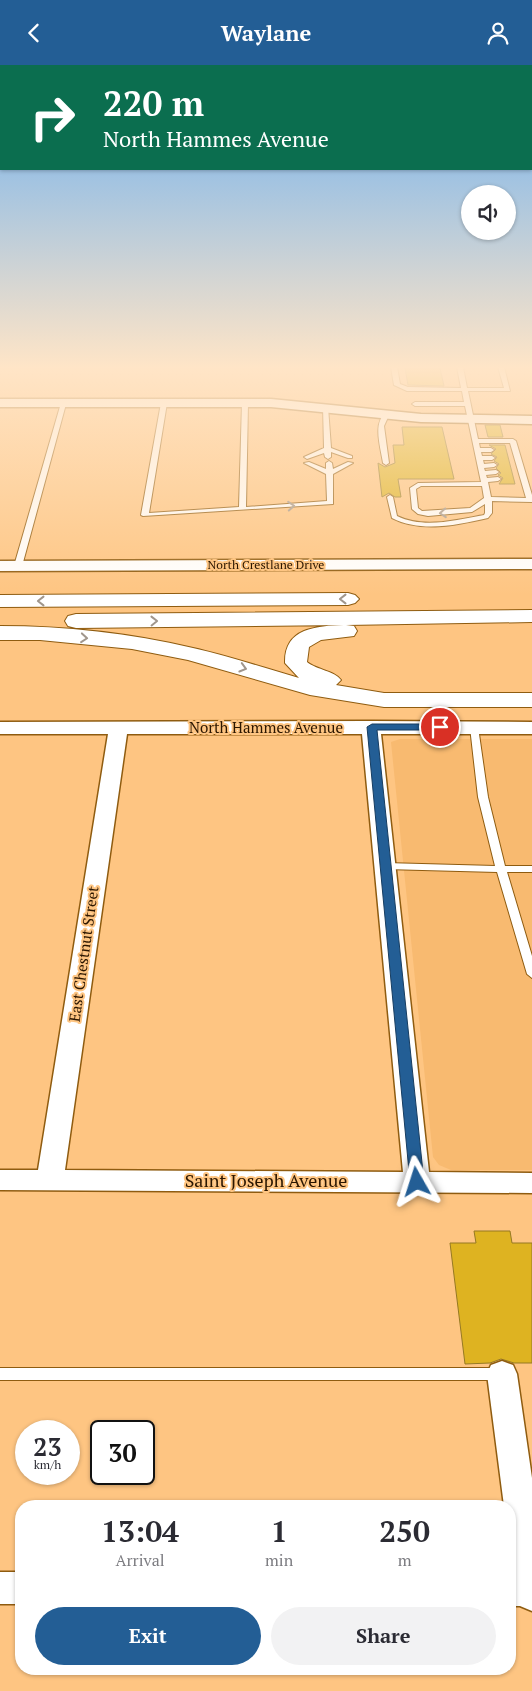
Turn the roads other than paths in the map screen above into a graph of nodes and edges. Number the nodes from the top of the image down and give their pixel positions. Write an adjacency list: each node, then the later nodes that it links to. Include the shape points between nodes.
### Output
1 (52, 443): 21 (lane)
2 (157, 443): 19 (lane, via 145,515)
3 (244, 443): 19 (lane)
4 (328, 443): 8 (lane)
5 (383, 443): 13 (lane)
6 (476, 443): 9 (lane)
7 (514, 443): 14 (lane)
8 (328, 449): 16 (lane); 16 (lane, via 339,460); 16 (lane, via 318,460); 16 (lane, via 350,460); 16 (lane, via 307,460)
9 (478, 450): 10 (lane); 15 (lane)
10 (491, 450)
11 (506, 450): 14 (lane)
12 (492, 458): 15 (lane)
13 (386, 463)
14 (520, 465): 14 (lane, via 511,469); 18 (lane, via 530,500)
15 (482, 472): 15 (lane, via 496,472); 18 (lane); 18 (lane, one-way to 15, via 472,510 460,512 428,514 415,509 412,488)
16 (330, 473): 19 (lane, one-way to 16, via 331,503)
17 (390, 497): 18 (lane, via 394,517 423,525 486,517 489,513)
18 (488, 499)
19 (242, 509)
20 (532, 564): 21 (street, North Crestlane Drive)
21 (18, 565): 22 (street, North Crestlane Drive)
22 (0, 566)
23 (532, 599): 24 (highway, one-way to 24)
24 (0, 601)
25 (532, 616): 26 (highway, one-way to 25)
26 (0, 622)
27 (532, 623): 29 (highway, via 396,627 326,633 302,641 296,648 296,663 315,677 344,684 420,688)
28 (0, 633): 30 (highway, one-way to 30, via 40,633 132,642 192,654 310,688 384,699)
29 (532, 687)
30 (532, 700)
31 (372, 727): 32 (street, North Hammes Avenue); 34 (street, North Hammes Avenue); 36 (street)
32 (474, 727): 35 (street, North Hammes Avenue); 37 (lane, via 483,797)
33 (0, 728): 34 (street, North Hammes Avenue)
34 (118, 728): 40 (street, East Chestnut Street)
35 (532, 728)
36 (385, 866): 37 (lane); 42 (street)
37 (501, 869): 38 (lane); 39 (lane)
38 (532, 869)
39 (532, 974)
40 (50, 1180): 41 (street, Saint Joseph Avenue); 42 (street, Saint Joseph Avenue)
41 (0, 1181)
42 (417, 1182): 43 (street, Saint Joseph Avenue)
43 (532, 1183)
44 (0, 1374): 45 (lane)
45 (502, 1374): 49 (street)
46 (0, 1589): 47 (street)
47 (15, 1589)
48 (516, 1590): 49 (street)
49 (532, 1590): 50 (street)
50 (532, 1595)

